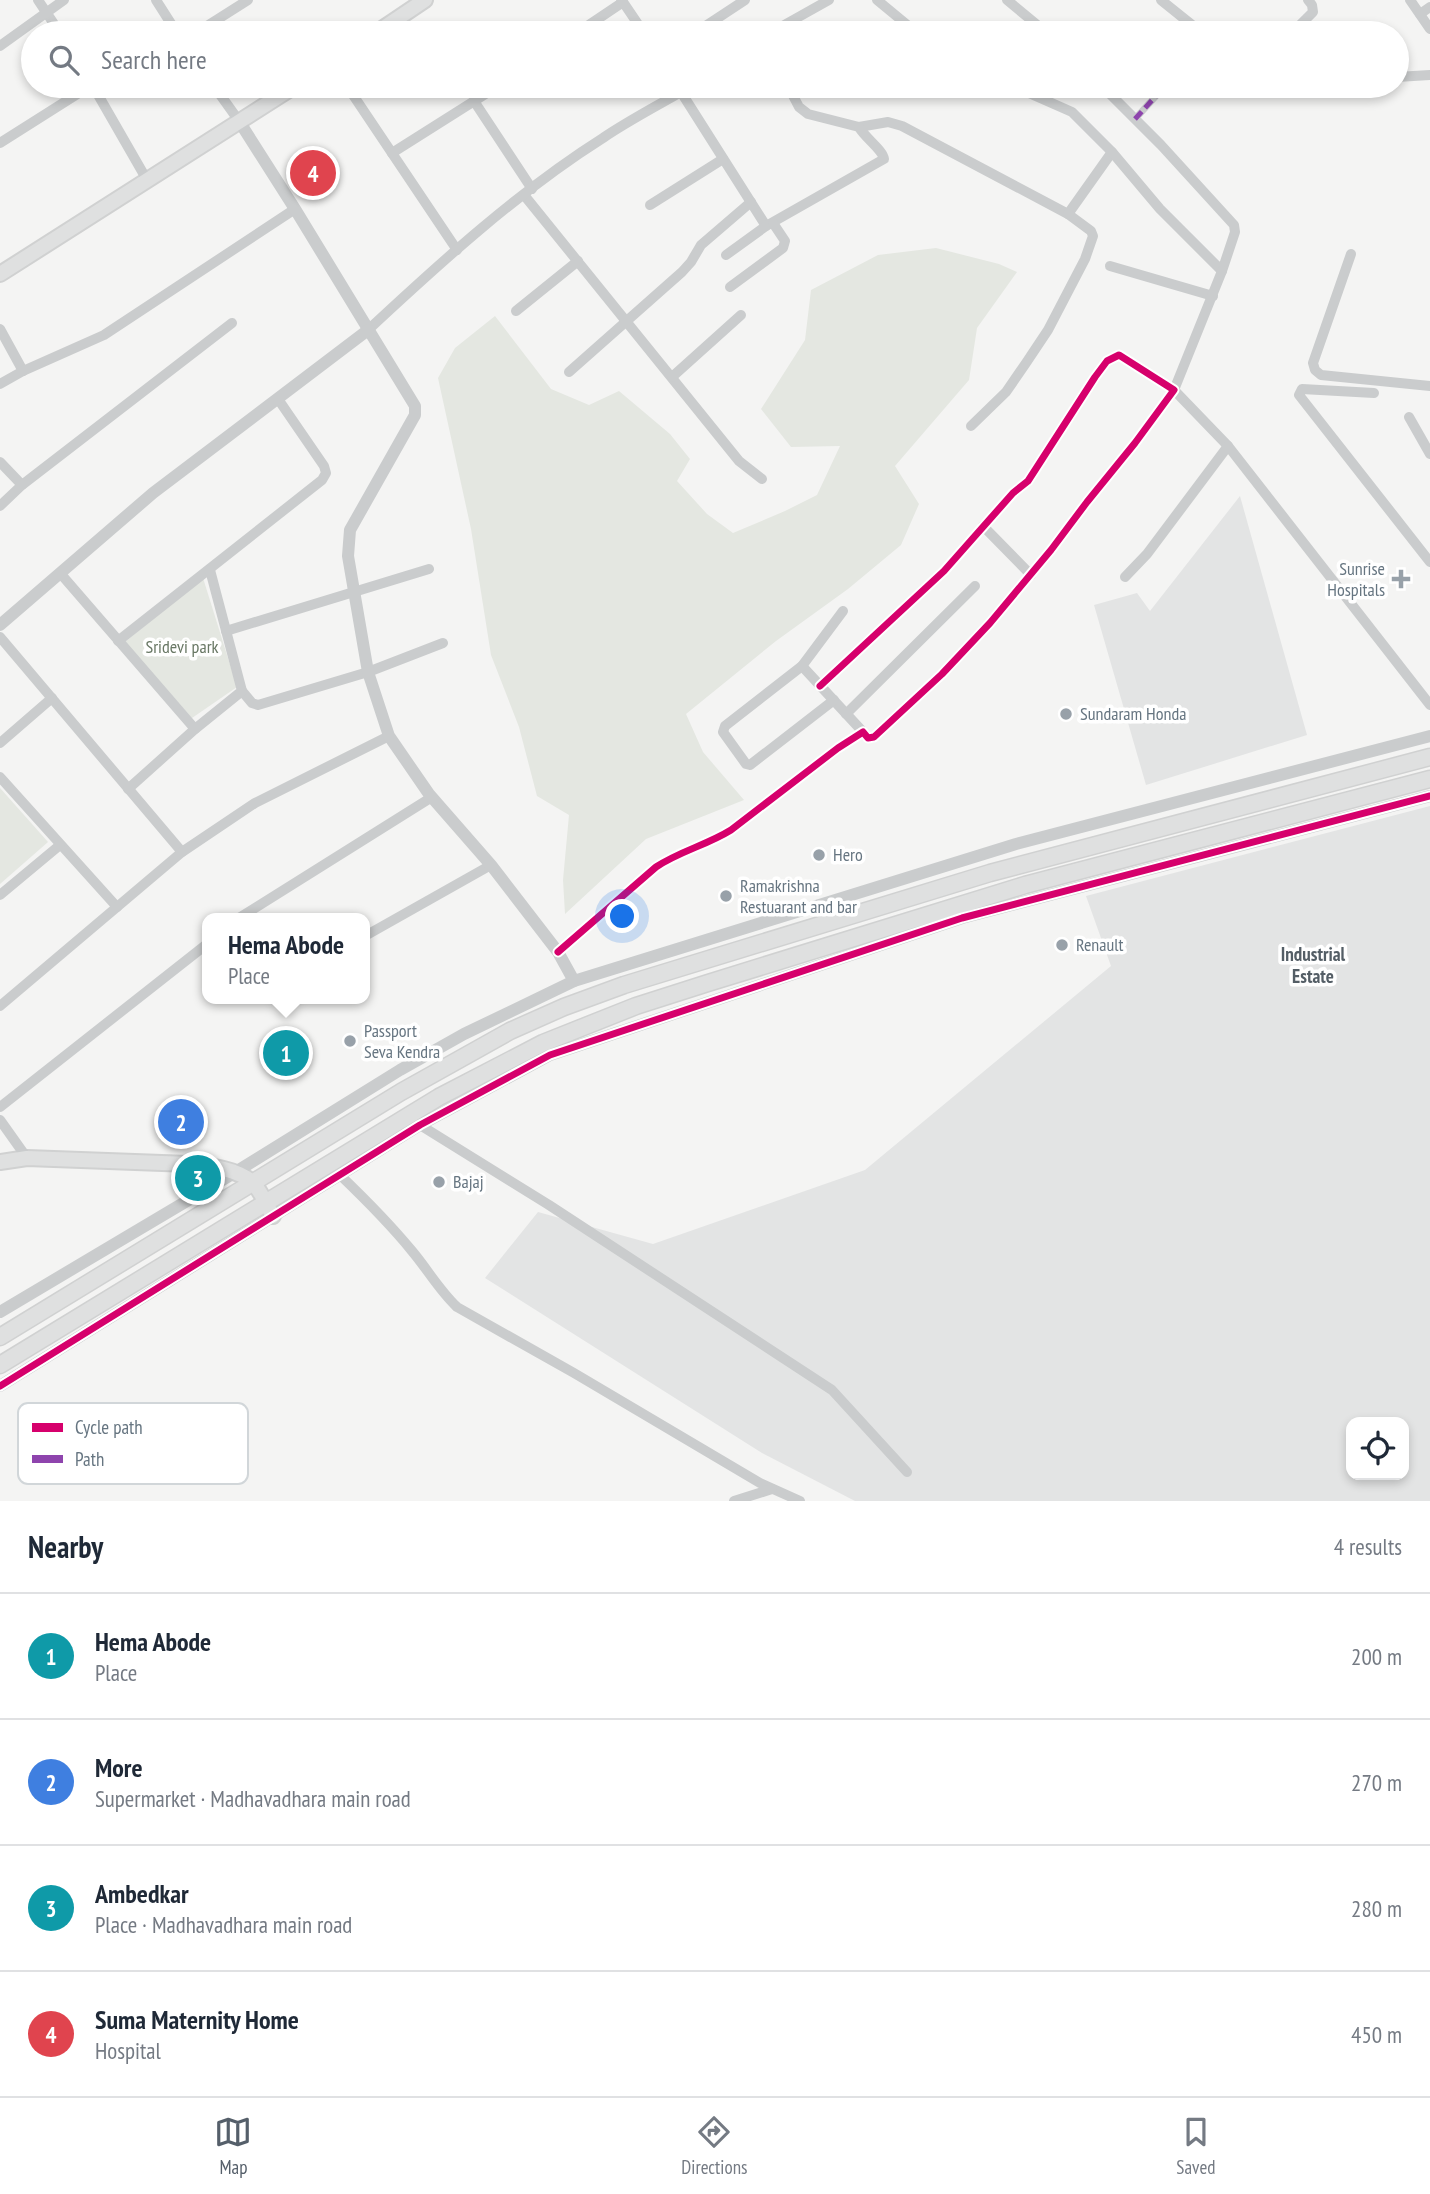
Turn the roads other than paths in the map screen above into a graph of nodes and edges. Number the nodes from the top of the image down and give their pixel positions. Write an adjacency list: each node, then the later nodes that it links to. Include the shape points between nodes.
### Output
1 (38, 0): 15 (street)
2 (64, 0): 15 (street)
3 (156, 0): 19 (street)
4 (248, 0): 20 (street)
5 (425, 0): 21 (main road)
6 (745, 0): 24 (street)
7 (829, 0): 25 (street)
8 (877, 0): 26 (street)
9 (1007, 0): 27 (street)
10 (1161, 0): 28 (street)
11 (1308, 0): 29 (street, via 1313,12)
12 (1410, 0): 16 (street)
13 (622, 1): 22 (street); 23 (street)
14 (1430, 7): 16 (street)
15 (47, 13): 17 (street); 18 (street)
16 (1420, 14): 30 (street)
17 (36, 21)
18 (52, 21)
19 (169, 21)
20 (215, 21)
21 (394, 21)
22 (594, 21)
23 (636, 21)
24 (713, 21)
25 (794, 21)
26 (902, 21)
27 (1032, 21)
28 (1187, 21)
29 (1304, 21)
30 (1430, 29)
31 (21, 31): 32 (street)
32 (0, 46)
33 (1430, 75): 34 (street)
34 (1409, 76)
35 (73, 98): 51 (street)
36 (99, 98): 55 (street)
37 (223, 98): 49 (street)
38 (276, 98): 49 (main road)
39 (355, 98): 53 (street)
40 (479, 98): 47 (street)
41 (665, 98): 56 (street)
42 (685, 98): 54 (street)
43 (794, 98): 50 (street, via 808,114)
44 (1040, 98): 52 (street, via 1072,112)
45 (1114, 98): 48 (street)
46 (1154, 98): 48 (street)
47 (474, 101): 53 (street); 56 (street)
48 (1135, 118): 67 (street, via 1234,225)
49 (239, 121): 55 (main road); 59 (street)
50 (859, 127): 60 (street, via 888,122 902,126); 61 (street, via 883,152 884,159)
51 (0, 143)
52 (1112, 152): 60 (street); 67 (street)
53 (392, 153): 62 (street)
54 (723, 159): 57 (street); 58 (street)
55 (147, 180): 68 (main road)
56 (528, 192): 62 (street); 65 (street)
57 (751, 202): 61 (street); 73 (street)
58 (650, 205)
59 (295, 208): 76 (street); 77 (street, via 104,335)
60 (1068, 214): 86 (street, via 1091,231 1089,250 1026,363 1006,392)
61 (770, 225): 64 (street); 69 (street, via 785,241 783,248)
62 (457, 250): 76 (street)
63 (1351, 254): 81 (street, via 1313,363 1315,369 1321,376)
64 (726, 255)
65 (579, 261): 71 (street); 73 (street)
66 (1110, 266): 70 (street)
67 (1222, 271): 70 (street)
68 (0, 272)
69 (730, 287)
70 (1213, 296): 82 (street)
71 (516, 311)
72 (741, 315): 79 (street)
73 (627, 321): 78 (street); 79 (street)
74 (232, 323): 91 (street)
75 (0, 328): 77 (street)
76 (368, 330): 84 (street); 101 (street, via 411,398 415,415 350,530)
77 (23, 371): 80 (street)
78 (569, 372)
79 (672, 377): 90 (street, via 739,461)
80 (0, 384)
81 (1430, 386)
82 (1174, 390): 87 (street); 93 (street, via 1123,357 1114,356 1095,377 1028,481); 98 (street)
83 (1374, 393): 94 (street, via 1303,389 1299,395)
84 (278, 399): 96 (street, via 326,473); 97 (street, via 153,493)
85 (1409, 417): 88 (street)
86 (971, 426)
87 (1228, 446): 99 (street); 114 (street)
88 (1430, 454)
89 (0, 462): 91 (street)
90 (762, 479)
91 (22, 485): 92 (street)
92 (0, 506)
93 (984, 526): 98 (street); 110 (street, via 944,571)
94 (1430, 562)
95 (429, 569): 101 (street)
96 (209, 570): 104 (street); 106 (street)
97 (60, 573): 103 (street); 106 (street)
98 (1031, 575): 117 (street, via 942,674 874,737)
99 (1125, 578)
100 (975, 586): 115 (street)
101 (353, 592): 104 (street); 109 (street)
102 (843, 611): 108 (street)
103 (0, 625)
104 (226, 631): 111 (street)
105 (0, 636): 112 (street)
106 (118, 641): 116 (street)
107 (443, 643): 109 (street)
108 (802, 666): 110 (street); 113 (street, via 723,729 746,764)
109 (368, 672): 111 (street, via 258,705); 118 (street)
110 (820, 686): 113 (street)
111 (242, 691): 116 (street)
112 (52, 698): 120 (street); 124 (street)
113 (834, 700): 115 (street)
114 (1430, 705)
115 (846, 714): 117 (street)
116 (195, 729): 124 (street)
117 (863, 732): 135 (street, via 731,830 656,867)
118 (389, 736): 126 (street); 128 (street, via 255,803)
119 (1430, 736): 136 (street, via 1016,844)
120 (0, 743)
121 (1430, 757): 145 (main road, via 1001,870 624,985 510,1031)
122 (0, 777): 127 (street)
123 (1430, 779): 146 (main road, via 1025,885 636,1006 543,1042 474,1078)
124 (128, 789): 128 (street)
125 (1430, 796): 140 (street, via 949,922 550,1055)
126 (432, 797): 129 (street); 132 (street)
127 (60, 845): 130 (street); 131 (street)
128 (182, 852): 131 (street)
129 (491, 865): 133 (street); 135 (street)
130 (0, 895)
131 (117, 907): 137 (street)
132 (247, 913)
133 (370, 933)
134 (202, 948): 138 (street)
135 (558, 952): 136 (street)
136 (574, 981): 143 (street, via 464,1034)
137 (0, 1006)
138 (0, 1107)
139 (0, 1120): 141 (street)
140 (420, 1125): 144 (street); 151 (street, via 832,1390)
141 (27, 1158): 142 (main road); 143 (main road, via 189,1164)
142 (0, 1162)
143 (234, 1173): 145 (main road); 147 (street)
144 (340, 1175): 146 (street); 152 (street, via 414,1253 457,1307)
145 (253, 1182): 146 (main road); 148 (main road)
146 (269, 1210): 149 (main road); 150 (street)
147 (0, 1312)
148 (0, 1337)
149 (0, 1365)
150 (0, 1386)
151 (907, 1472)
152 (772, 1489): 153 (street); 154 (street)
153 (734, 1501)
154 (800, 1501)

